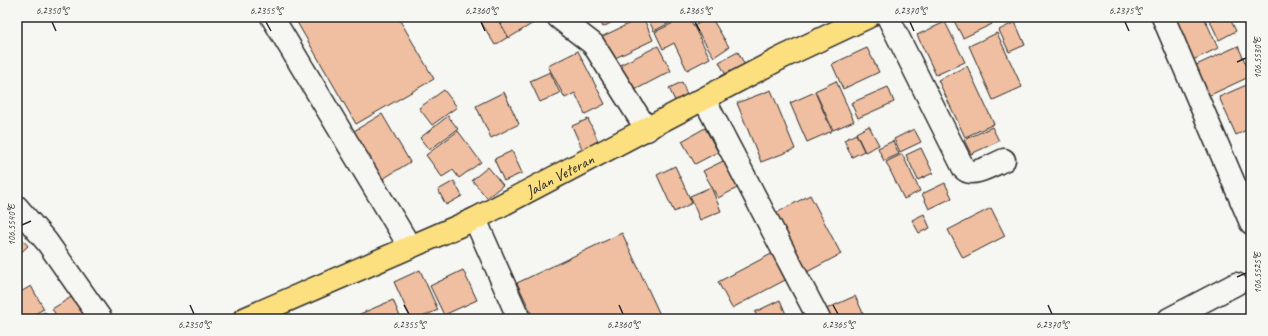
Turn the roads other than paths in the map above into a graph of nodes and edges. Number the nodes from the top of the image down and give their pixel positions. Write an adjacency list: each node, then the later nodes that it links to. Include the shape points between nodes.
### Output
1 (272, 17): 12 (street)
2 (558, 17): 7 (street, via 593,44)
3 (868, 17): 6 (main road, Jalan Veteran, via 783,57)
4 (888, 17): 8 (street, via 966,172 973,173)
5 (1164, 17): 11 (street)
6 (704, 99): 7 (main road, Jalan Veteran); 17 (street)
7 (646, 130): 10 (main road, Jalan Veteran)
8 (1004, 160)
9 (17, 207): 14 (street, via 47,242)
10 (475, 219): 12 (main road, Jalan Veteran); 16 (street)
11 (1251, 221)
12 (410, 247): 15 (main road, Jalan Veteran)
13 (1236, 284): 18 (street)
14 (101, 319)
15 (244, 319)
16 (519, 319)
17 (819, 319)
18 (1169, 319)

